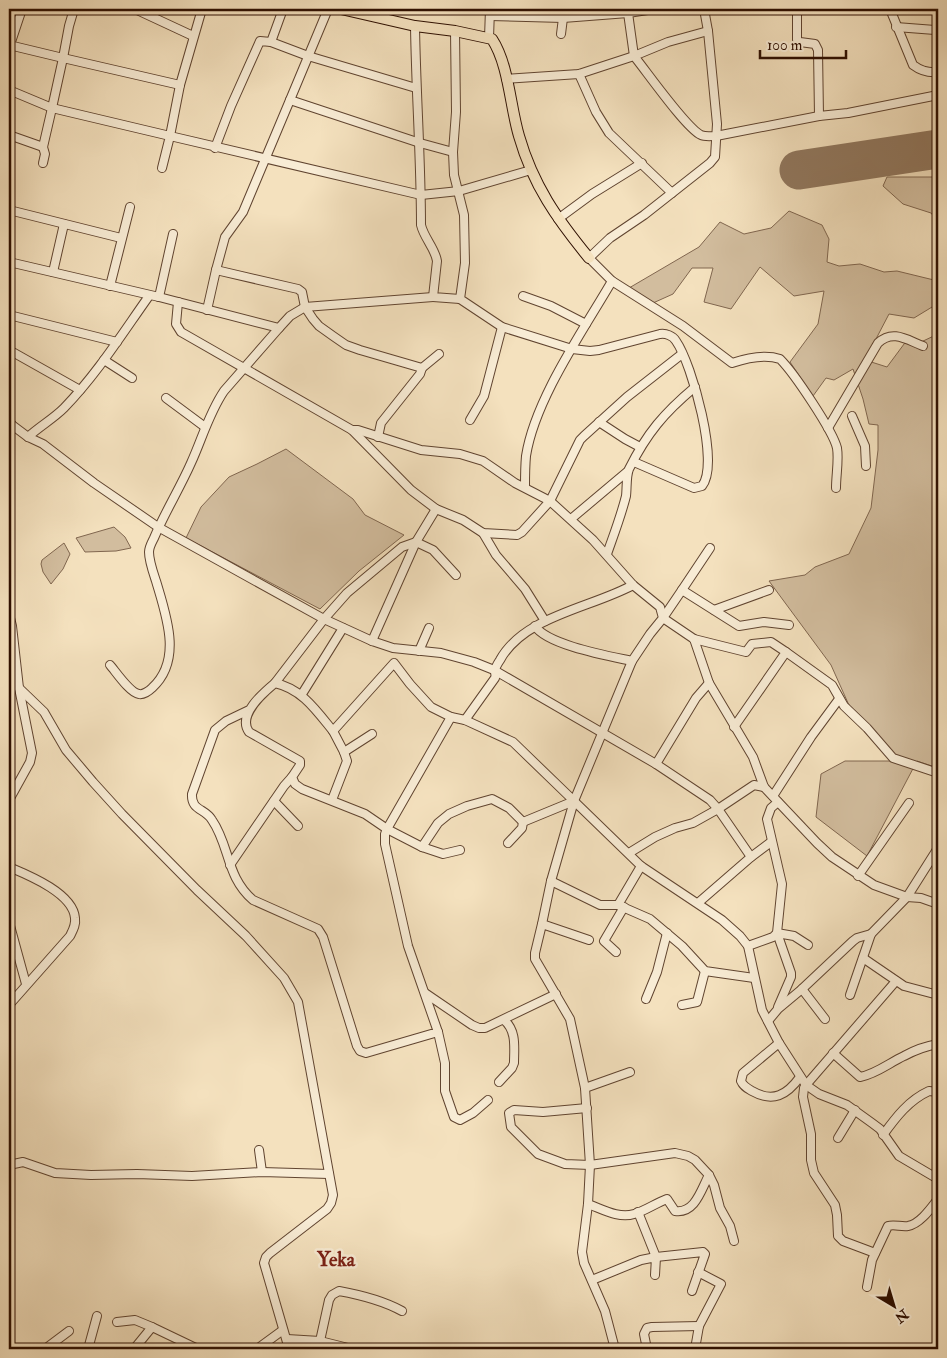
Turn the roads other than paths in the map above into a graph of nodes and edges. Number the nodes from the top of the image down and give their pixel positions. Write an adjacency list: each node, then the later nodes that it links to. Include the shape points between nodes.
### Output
1 (22, 9): 24 (street)
2 (74, 9): 27 (street)
3 (135, 9): 21 (street)
4 (202, 9): 21 (street)
5 (283, 9): 23 (street)
6 (328, 9): 25 (street)
7 (341, 9): 15 (main road)
8 (654, 9): 13 (street)
9 (704, 9): 19 (street)
10 (797, 9): 37 (street, via 797,40 815,44 818,50)
11 (890, 9): 16 (street)
12 (490, 12): 14 (street); 22 (street)
13 (628, 13): 14 (street); 26 (street)
14 (563, 18): 20 (street)
15 (416, 26): 18 (main road); 32 (street)
16 (896, 27): 17 (street); 28 (street, via 913,65 919,70)
17 (935, 30)
18 (454, 31): 22 (main road); 44 (street, via 456,112)
19 (708, 31): 26 (street); 40 (street, via 718,124)
20 (561, 34)
21 (193, 36): 31 (street)
22 (489, 38): 30 (main road, via 501,58)
23 (271, 42): 25 (street); 43 (street, via 260,41)
24 (9, 46): 27 (street)
25 (308, 56): 32 (street); 35 (street)
26 (634, 56): 29 (street); 40 (street, via 695,131 703,136)
27 (63, 58): 31 (street); 36 (street)
28 (938, 72)
29 (579, 74): 30 (street); 47 (street, via 604,126)
30 (506, 79): 49 (main road, via 519,136)
31 (180, 86): 39 (street)
32 (416, 88): 41 (street)
33 (9, 90): 36 (street)
34 (938, 95): 37 (street)
35 (290, 100): 41 (street); 45 (street)
36 (52, 108): 39 (street); 42 (street)
37 (820, 116): 40 (street)
38 (9, 135): 42 (street)
39 (170, 136): 43 (street); 48 (street)
40 (716, 136): 51 (street, via 716,157)
41 (420, 143): 44 (street); 52 (street)
42 (43, 147): 46 (street)
43 (215, 148): 45 (street)
44 (453, 152): 50 (street)
45 (266, 158): 52 (street); 61 (street, via 239,218 225,236)
46 (43, 163)
47 (642, 163): 51 (street); 55 (street)
48 (162, 168)
49 (531, 170): 50 (street); 55 (main road)
50 (458, 191): 52 (street); 69 (street, via 464,215 465,262)
51 (672, 193): 59 (street, via 610,238)
52 (421, 195): 68 (street, via 422,230 437,261)
53 (130, 207): 58 (street)
54 (9, 210): 56 (street)
55 (558, 219): 59 (main road)
56 (64, 224): 58 (street); 62 (street)
57 (173, 234): 67 (street)
58 (121, 238): 64 (street)
59 (589, 258): 63 (street)
60 (9, 262): 62 (street)
61 (216, 270): 71 (street, via 298,290 304,296); 72 (street)
62 (52, 272): 64 (street)
63 (612, 281): 74 (street); 95 (street, via 683,326 732,363 767,356 780,359)
64 (110, 286): 65 (street)
65 (149, 296): 67 (street); 77 (street)
66 (523, 296): 74 (street)
67 (159, 297): 70 (street)
68 (433, 297): 69 (street); 71 (street)
69 (460, 299): 75 (street)
70 (178, 302): 72 (street); 84 (street, via 176,324 181,332)
71 (305, 307): 76 (street); 85 (street, via 319,326 346,345)
72 (207, 310): 76 (street)
73 (9, 315): 77 (street)
74 (586, 324): 79 (street)
75 (502, 327): 79 (street); 91 (street, via 484,396)
76 (279, 328): 84 (street)
77 (116, 342): 83 (street)
78 (923, 346): 95 (street, via 894,335 883,338)
79 (572, 349): 82 (street, via 598,350 665,333 676,341); 104 (street, via 537,419 526,456)
80 (9, 350): 88 (street)
81 (440, 354): 85 (street)
82 (682, 354): 87 (street); 92 (street)
83 (104, 360): 86 (street); 88 (street)
84 (244, 368): 94 (street, via 224,390); 96 (street)
85 (422, 368): 99 (street, via 381,423)
86 (132, 378)
87 (695, 387): 100 (street, via 662,418); 101 (street, via 707,442 704,485 694,488)
88 (80, 390): 98 (street, via 63,409)
89 (166, 398): 94 (street)
90 (852, 416): 102 (street, via 865,446)
91 (470, 420)
92 (600, 422): 100 (street); 106 (street, via 580,440)
93 (10, 423): 97 (street); 98 (street)
94 (205, 427): 109 (street, via 191,463)
95 (828, 428): 105 (street, via 837,449)
96 (352, 430): 99 (street); 107 (street, via 411,490)
97 (9, 437)
98 (28, 437): 109 (street, via 43,444)
99 (378, 437): 104 (street, via 420,450 473,457)
100 (640, 447): 101 (street)
101 (634, 462): 103 (street)
102 (866, 466)
103 (628, 471): 108 (street); 113 (street, via 621,518)
104 (526, 487): 106 (street)
105 (836, 488)
106 (550, 501): 108 (street); 110 (street, via 517,535)
107 (436, 509): 110 (street); 111 (street)
108 (571, 519): 113 (street)
109 (158, 527): 121 (street); 134 (street, via 149,551 169,633 169,660 162,678 142,694 132,691)
110 (482, 533): 122 (street)
111 (416, 542): 114 (street, via 434,550); 121 (street, via 402,548 370,574); 127 (street)
112 (710, 548): 116 (street)
113 (607, 554): 115 (street)
114 (456, 575)
115 (633, 586): 120 (street, via 660,607); 122 (street)
116 (682, 590): 118 (street); 120 (street)
117 (769, 590): 118 (street)
118 (714, 610): 123 (street, via 739,626 764,622)
119 (9, 614): 138 (street)
120 (663, 618): 128 (street); 132 (street)
121 (324, 619): 125 (street); 136 (street)
122 (545, 621): 124 (street)
123 (789, 625)
124 (535, 626): 132 (street, via 542,634 562,643); 135 (street, via 516,640)
125 (343, 628): 127 (street); 139 (street)
126 (429, 628): 130 (street)
127 (372, 640): 129 (street)
128 (694, 640): 131 (street, via 746,652 752,644 768,642); 137 (street)
129 (393, 648): 130 (street); 133 (street)
130 (419, 651): 135 (street, via 458,657)
131 (786, 652): 140 (street, via 832,685); 144 (street)
132 (632, 662): 146 (street)
133 (394, 663): 142 (street, via 431,708); 145 (street)
134 (110, 665)
135 (494, 670): 143 (street, via 495,678); 146 (street)
136 (275, 682): 139 (street); 141 (street)
137 (709, 683): 144 (street); 149 (street, via 696,698)
138 (19, 688): 153 (street, via 32,753); 224 (street, via 38,705 66,750 122,814 246,936 293,991 299,1007)
139 (302, 694): 145 (street)
140 (839, 699): 150 (street, via 893,758); 154 (street, via 811,737)
141 (249, 710): 151 (street, via 246,725 250,732 300,761); 170 (street, via 215,730 192,794 194,806 212,818)
142 (451, 717): 143 (street); 162 (street)
143 (464, 720): 156 (street, via 513,742)
144 (734, 727): 152 (street, via 758,765)
145 (333, 731): 148 (street)
146 (603, 733): 149 (street); 156 (street)
147 (372, 734): 148 (street)
148 (344, 752): 155 (street, via 346,766)
149 (656, 764): 159 (street, via 710,800)
150 (938, 773)
151 (292, 778): 155 (street, via 302,789); 157 (street)
152 (764, 787): 154 (street); 159 (street, via 754,785)
153 (10, 797)
154 (776, 799): 163 (street, via 767,819); 173 (street, via 827,852)
155 (332, 800): 162 (street, via 365,814)
156 (574, 800): 160 (street); 168 (street); 174 (street)
157 (274, 801): 161 (street); 170 (street)
158 (908, 803): 173 (street)
159 (718, 809): 168 (street, via 693,823 655,837); 169 (street)
160 (523, 822): 164 (street, via 522,828); 165 (street, via 509,808 492,800 486,801 443,818)
161 (298, 826)
162 (387, 829): 165 (street); 194 (street, via 385,844 408,946)
163 (771, 842): 169 (street); 182 (street, via 782,884)
164 (508, 843)
165 (422, 847): 167 (street, via 443,854)
166 (938, 848): 175 (street)
167 (460, 850)
168 (629, 853): 171 (street)
169 (751, 857): 176 (street)
170 (230, 865): 205 (street, via 237,883 253,900 318,929 324,937 360,1050 366,1053)
171 (642, 866): 176 (street); 178 (street)
172 (9, 867): 192 (street, via 46,884 64,898 75,918 70,936)
173 (858, 876): 175 (street)
174 (551, 880): 178 (street, via 600,905); 180 (street)
175 (907, 896): 177 (street); 183 (street)
176 (698, 903): 186 (street, via 732,928)
177 (938, 904)
178 (621, 906): 181 (street, via 650,919); 187 (street, via 604,941)
179 (9, 922): 192 (street)
180 (542, 924): 184 (street); 195 (street, via 535,959)
181 (667, 933): 189 (street); 198 (street)
182 (777, 933): 185 (street, via 794,936); 186 (street); 201 (street, via 791,972)
183 (871, 934): 188 (street); 193 (street, via 853,940)
184 (589, 940)
185 (808, 945)
186 (748, 946): 190 (street)
187 (616, 952)
188 (863, 958): 191 (street); 196 (street)
189 (705, 971): 190 (street); 200 (street, via 697,1002)
190 (754, 978): 204 (street)
191 (896, 981): 197 (street); 208 (street)
192 (26, 984): 199 (street)
193 (802, 989): 201 (street); 203 (street)
194 (425, 993): 202 (street, via 479,1028); 205 (street)
195 (556, 994): 202 (street); 213 (street, via 570,1018)
196 (850, 994)
197 (938, 995)
198 (646, 999)
199 (9, 1005)
200 (682, 1006)
201 (778, 1009): 204 (street)
202 (504, 1020): 211 (street, via 513,1035 514,1063)
203 (825, 1020)
204 (768, 1021): 206 (street)
205 (438, 1032): 215 (street, via 445,1063 445,1091 454,1117 460,1120)
206 (779, 1043): 210 (street); 210 (street, via 743,1073 740,1081 761,1096 772,1098 784,1093)
207 (938, 1044): 208 (street, via 919,1049 860,1078)
208 (833, 1053): 212 (street)
209 (630, 1072): 213 (street)
210 (800, 1077): 212 (street)
211 (499, 1082)
212 (806, 1085): 217 (street); 231 (street, via 803,1097 811,1134 810,1160 814,1173 835,1205 838,1236)
213 (585, 1088): 216 (street)
214 (938, 1092): 218 (street, via 929,1091 908,1104)
215 (488, 1100)
216 (587, 1108): 222 (street); 222 (street, via 543,1112 514,1110 509,1113 511,1127 538,1154 565,1164)
217 (855, 1110): 218 (street); 219 (street)
218 (883, 1135): 226 (street, via 899,1156)
219 (838, 1138)
220 (260, 1150): 223 (street)
221 (9, 1165): 223 (street, via 23,1162 55,1173 91,1176)
222 (590, 1165): 225 (street, via 675,1153 694,1160); 228 (street)
223 (262, 1172): 224 (street)
224 (329, 1174): 243 (street, via 332,1195 327,1209 270,1253 264,1263)
225 (709, 1176): 229 (street, via 690,1208 675,1211 667,1199); 230 (street)
226 (938, 1179)
227 (938, 1199): 231 (street, via 913,1224 888,1226)
228 (588, 1204): 229 (street, via 619,1215); 235 (street, via 582,1252)
229 (638, 1212): 232 (street)
230 (734, 1241)
231 (875, 1253): 236 (street)
232 (656, 1256): 233 (street, via 703,1252); 234 (street); 235 (street)
233 (698, 1272): 237 (street); 241 (street, via 721,1284)
234 (655, 1275)
235 (592, 1280): 254 (street, via 605,1311)
236 (867, 1287)
237 (692, 1290)
238 (402, 1311): 246 (street, via 367,1297 339,1291 330,1300)
239 (97, 1316): 248 (street)
240 (117, 1322): 242 (street, via 135,1320)
241 (699, 1326): 255 (street, via 648,1328 644,1334); 256 (street)
242 (152, 1327): 249 (street); 250 (street)
243 (283, 1330): 245 (street); 251 (street)
244 (69, 1331): 247 (street)
245 (287, 1339): 246 (street); 252 (street)
246 (320, 1342): 253 (street)
247 (45, 1349)
248 (88, 1349)
249 (134, 1349)
250 (198, 1349)
251 (256, 1349)
252 (290, 1349)
253 (352, 1349)
254 (615, 1349)
255 (647, 1349)
256 (695, 1349)

